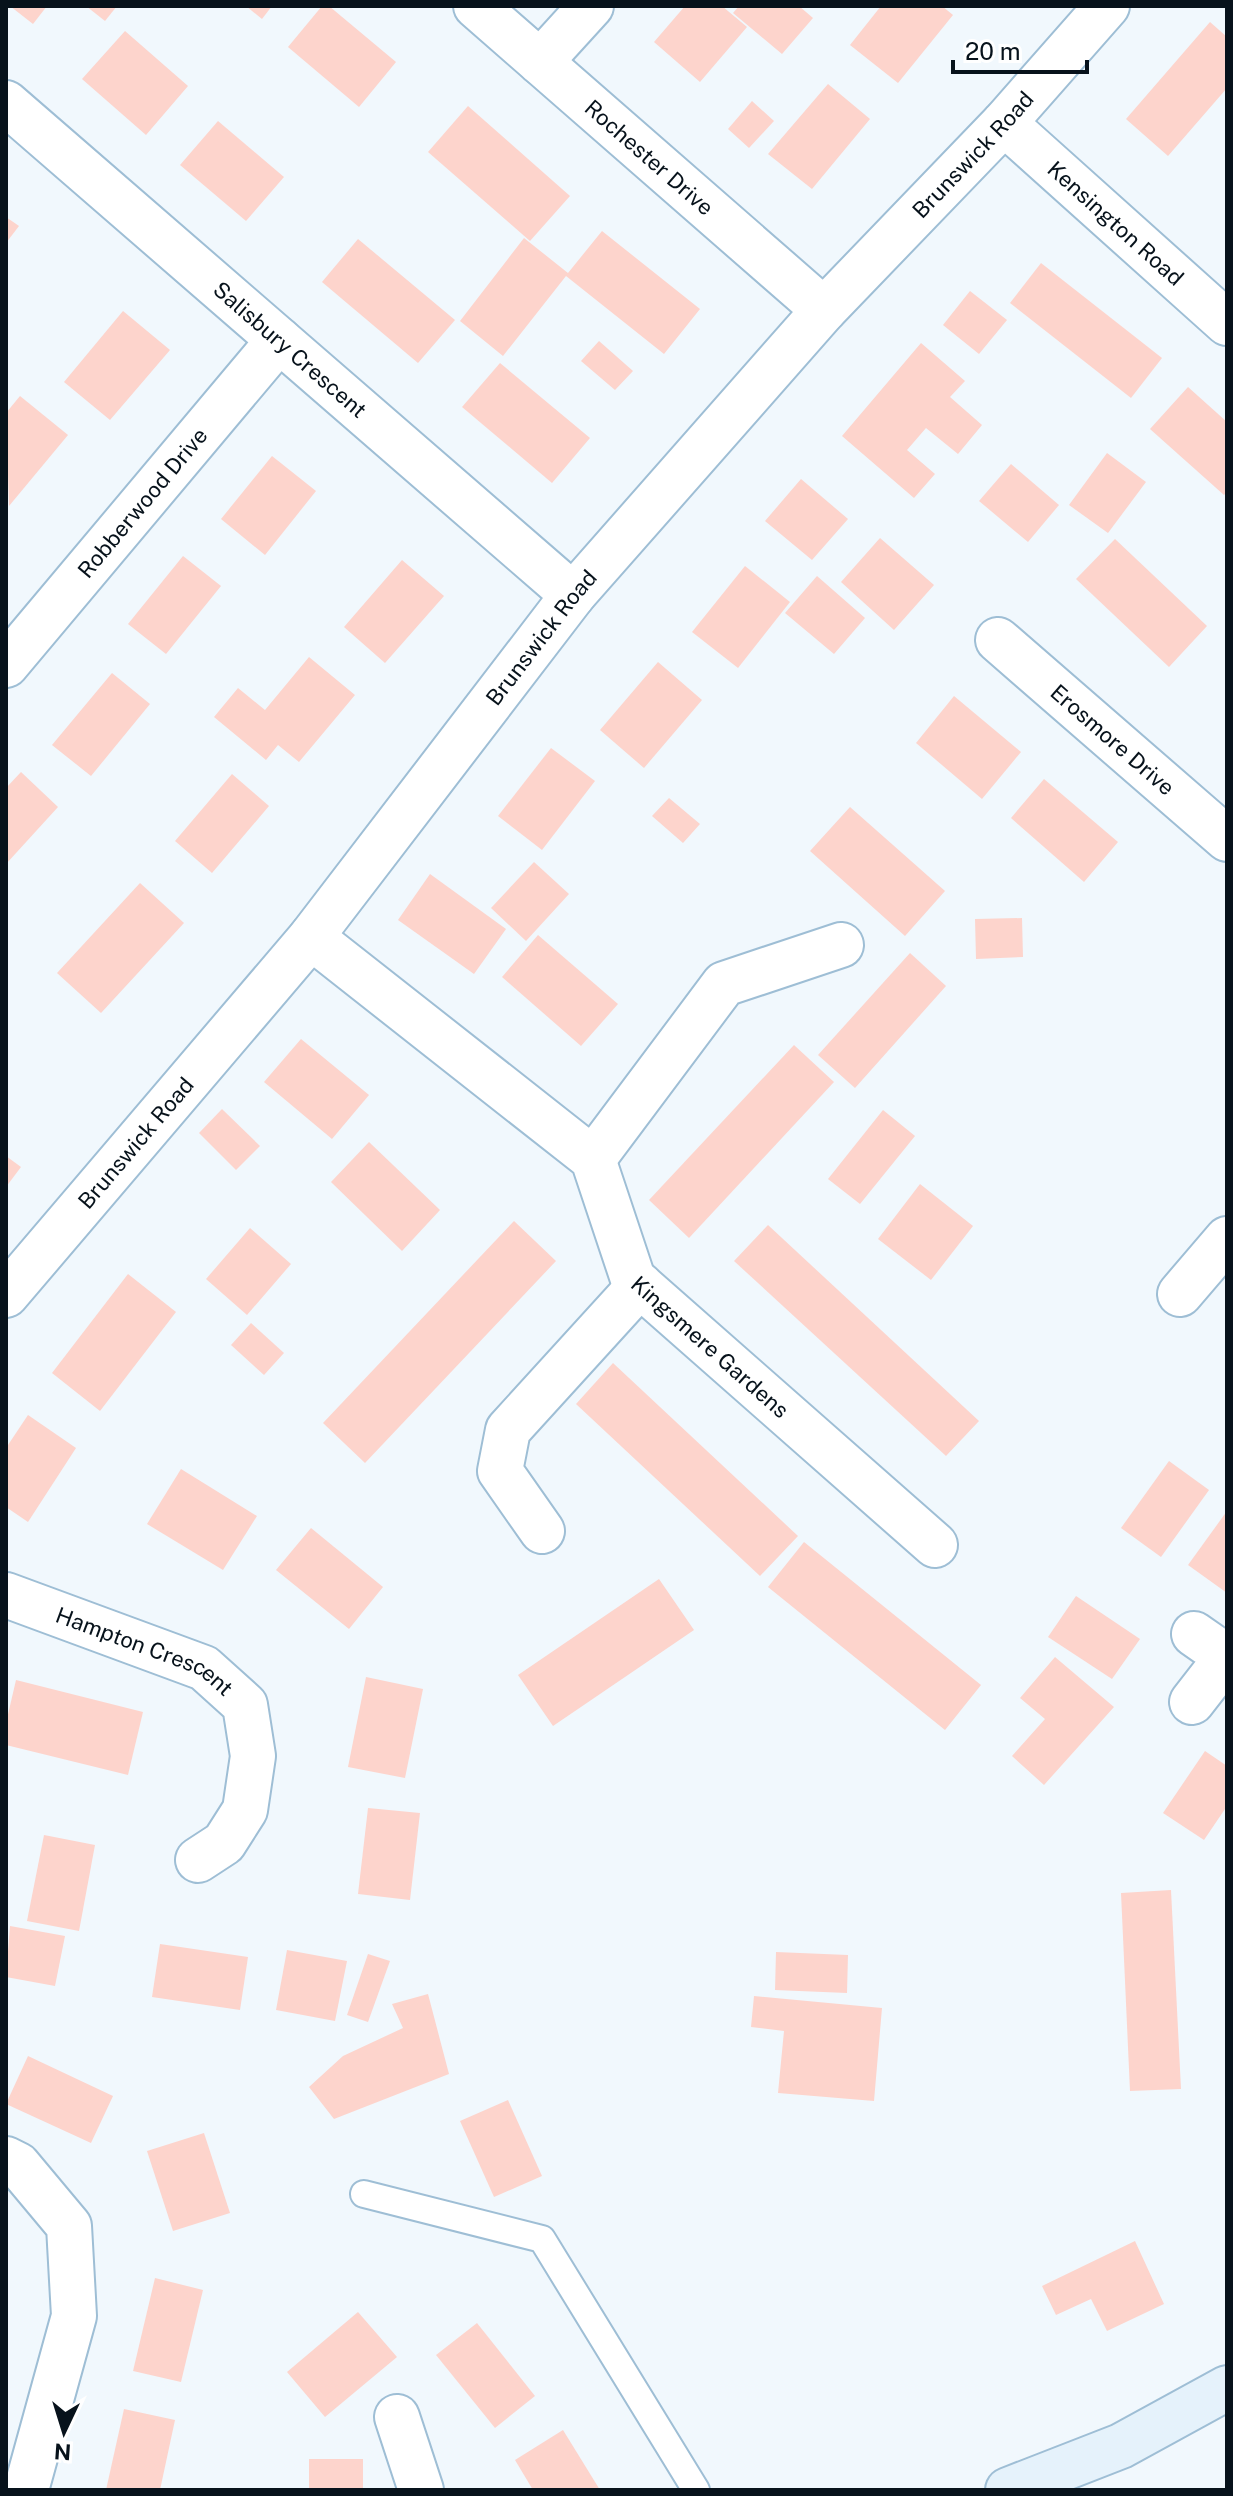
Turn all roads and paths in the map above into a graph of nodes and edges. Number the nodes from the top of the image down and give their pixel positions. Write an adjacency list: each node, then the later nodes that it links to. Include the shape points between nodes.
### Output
1 (476, 6): 4 (street, Rochester Drive)
2 (591, 6): 4 (street)
3 (1107, 6): 6 (street, Brunswick Road)
4 (540, 62): 7 (street, Rochester Drive)
5 (6, 103): 9 (street, Salisbury Crescent)
6 (1004, 123): 7 (street, Brunswick Road); 8 (street, Kensington Road)
7 (824, 310): 10 (street, Brunswick Road)
8 (1227, 323)
9 (279, 340): 10 (street, Salisbury Crescent); 12 (street, Robberwood Drive)
10 (573, 595): 14 (street, Brunswick Road)
11 (998, 640): 13 (street, Erosmore Drive)
12 (6, 665)
13 (1227, 839)
14 (311, 937): 16 (street); 18 (street, Brunswick Road)
15 (841, 945): 16 (street, via 724,984)
16 (593, 1159): 19 (street, Kingsmere Gardens, via 633,1279)
17 (1227, 1239): 20 (street)
18 (11, 1278)
19 (640, 1285): 21 (street, via 508,1430 500,1471); 22 (street, Kingsmere Gardens)
20 (1180, 1294)
21 (542, 1531)
22 (935, 1545)
23 (6, 1595): 26 (street, Hampton Crescent, via 204,1668 245,1705 253,1756 245,1810 224,1843)
24 (1210, 1646): 25 (street)
25 (1192, 1702)
26 (198, 1860)
27 (6, 2159): 31 (street, via 18,2165 69,2226 74,2316)
28 (364, 2194): 33 (lane, via 542,2239)
29 (1227, 2388): 34 (street, via 1121,2446)
30 (397, 2417): 32 (street)
31 (26, 2490)
32 (421, 2490)
33 (696, 2490)
34 (1008, 2490)

